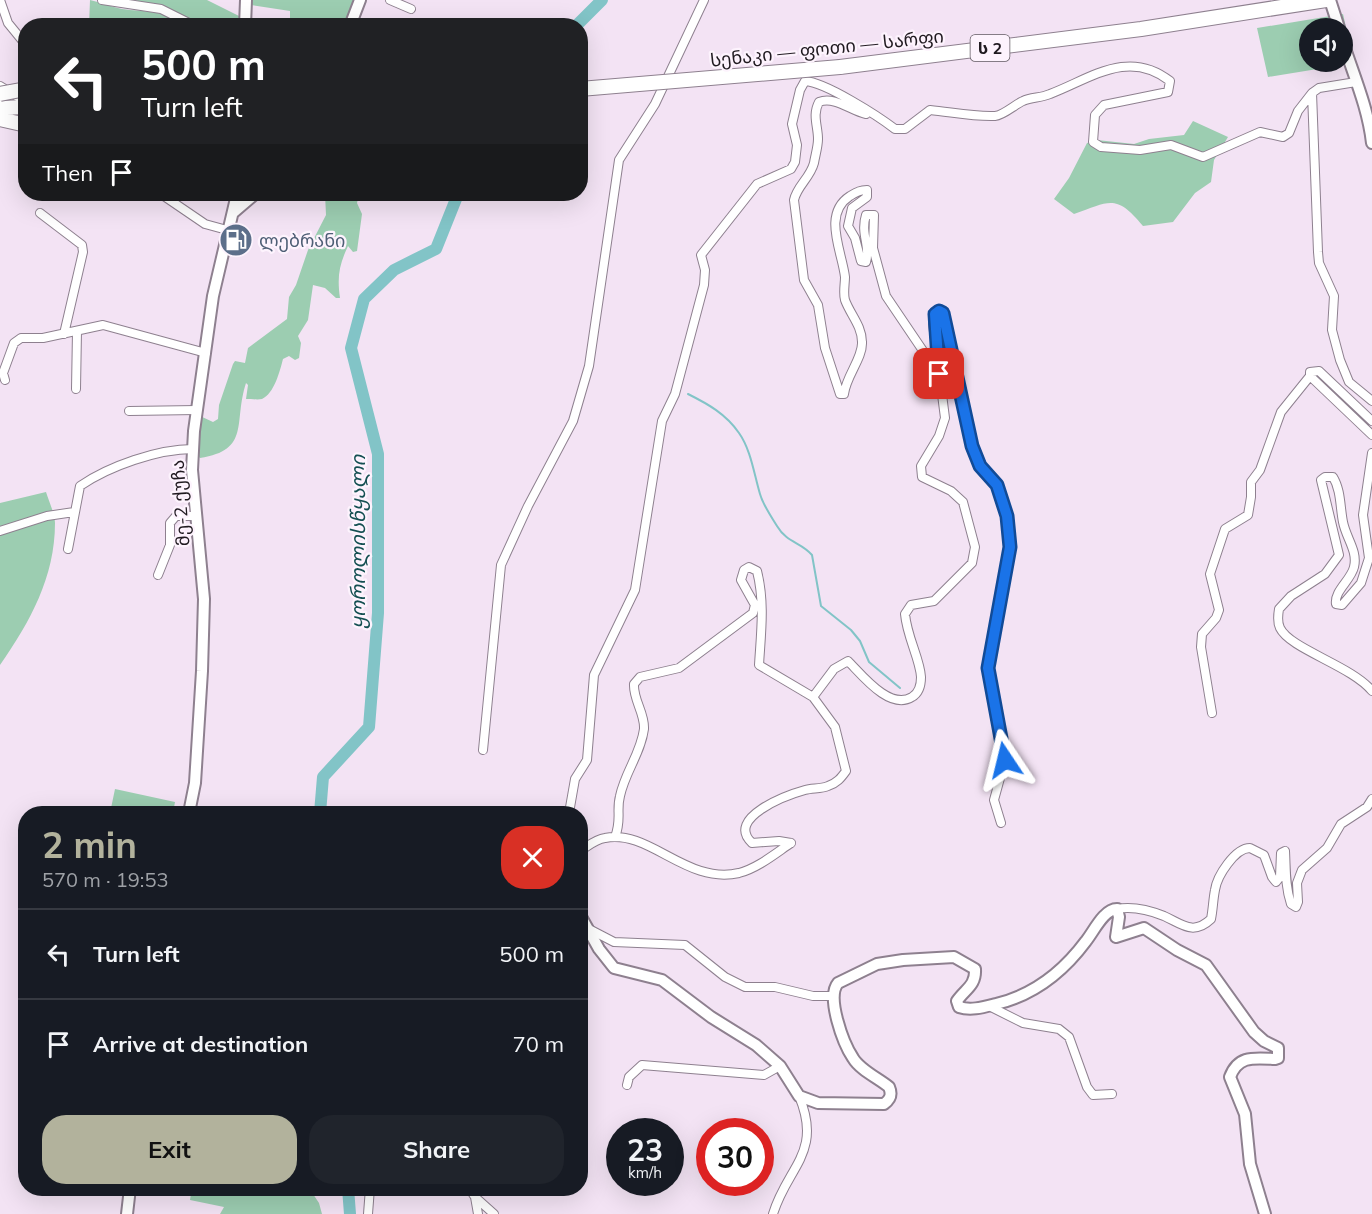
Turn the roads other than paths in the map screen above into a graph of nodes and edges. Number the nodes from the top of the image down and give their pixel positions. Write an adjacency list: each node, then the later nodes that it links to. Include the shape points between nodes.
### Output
1 (0, 0): 14 (street, via 8,23)
2 (102, 0): 8 (street)
3 (246, 0): 11 (street)
4 (360, 0): 12 (street)
5 (390, 0): 9 (street)
6 (704, 0): 56 (street, via 654,104 619,160 589,366 573,421 501,565)
7 (1328, 0): 13 (street); 18 (highway, სენაკი — ფოთი — სარფი / ს 2, bridge, via 1141,30 840,67)
8 (132, 3): 10 (street, via 161,9)
9 (411, 9)
10 (179, 18)
11 (245, 18)
12 (353, 18)
13 (1335, 18)
14 (18, 35)
15 (1353, 72): 16 (street)
16 (1356, 82): 20 (street, via 1319,88); 24 (street)
17 (0, 86): 22 (street)
18 (588, 88)
19 (18, 91): 21 (highway, bridge)
20 (1312, 93): 23 (street, via 1283,137 1260,132 1203,157 1172,145 1140,150 1101,147 1093,142 1095,116 1104,105 1168,92 1170,81 1144,68 1115,66 1102,70 1046,96 1024,100 997,116 930,110 905,129 895,129); 41 (street, via 1318,252 1334,296 1334,343 1348,382)
21 (0, 94)
22 (18, 97)
23 (871, 115): 37 (street, via 833,100 819,102 816,108 818,137 813,164 794,200 804,280 818,305 837,389 844,394 846,380 863,345 861,331 845,298 835,215 846,199 867,190 867,197 851,210 848,226 861,261 866,262 862,228 866,215 874,215 873,248 886,296); 59 (street, via 832,90 805,81 792,124 797,145 791,169 757,184 701,255 704,285 675,394 662,421 635,590 594,675 587,760 575,779)
24 (1371, 116): 27 (street)
25 (0, 119): 26 (highway)
26 (18, 123)
27 (1372, 143)
28 (171, 201): 33 (street, via 205,224)
29 (236, 201): 31 (street, მე-2 ქუჩა)
30 (247, 201): 31 (street)
31 (234, 212): 33 (street, მე-2 ქუჩა)
32 (40, 213): 35 (street, via 82,245)
33 (227, 230): 36 (street, მე-2 ქუჩა)
34 (76, 331): 35 (street); 36 (street, via 103,325); 40 (street)
35 (64, 333): 39 (street, via 21,338 14,343 3,373)
36 (206, 352): 42 (street, მე-2 ქუჩა)
37 (939, 374): 54 (street, via 945,418 921,466 922,477 951,491 963,502 975,547 972,563 934,601 911,604 905,614 921,677 916,695 896,701 870,684 848,661 834,669); 60 (street, via 933,324 939,311 943,313 958,373 972,446 980,466 997,485 1007,516 1010,547 988,668 1005,760 994,800)
38 (1310, 376): 44 (street, via 1319,370); 45 (street); 55 (street, via 1281,412 1260,470 1251,482 1248,515 1225,529 1214,557 1211,586 1219,610 1202,634 1201,647)
39 (5, 380)
40 (76, 389)
41 (1372, 401)
42 (197, 410): 43 (street); 46 (street, მე-2 ქუჩა)
43 (129, 411)
44 (1372, 421)
45 (1372, 435)
46 (193, 449): 48 (street, via 159,452 91,478 80,486); 49 (street, მე-2 ქუჩა)
47 (1372, 453): 53 (street, via 1363,515 1369,558 1361,582 1348,601 1336,604 1355,563 1354,551 1343,525 1337,484 1333,477 1325,477 1321,480 1340,555 1325,574 1278,609 1280,628 1286,634 1361,679)
48 (74, 512): 50 (street); 51 (street)
49 (196, 516): 52 (street, via 176,516 170,523 170,545); 58 (street, მე-2 ქუჩა, via 204,599 195,783)
50 (0, 531)
51 (68, 549)
52 (158, 575)
53 (1372, 691)
54 (813, 697): 61 (street, via 835,727 846,771 840,780 828,786 781,798 746,823 745,833 752,843 791,843 742,872 731,874 693,870 662,852); 61 (street, via 759,665 764,630 761,586 757,571 749,567 741,580 754,605 753,613 679,668 640,677 634,684 633,696 644,728 619,798 621,824)
55 (1212, 713)
56 (483, 750)
57 (1372, 799): 63 (street, via 1367,807 1341,824 1327,848 1302,870 1296,907 1289,897 1285,851 1281,853 1280,877 1276,882 1264,855 1250,848 1239,851 1225,870 1215,887 1211,919 1198,928 1186,928 1149,910)
58 (190, 806)
59 (570, 806)
60 (1001, 823)
61 (615, 837): 62 (street, via 599,839)
62 (588, 846)
63 (1117, 909): 67 (street, via 1107,912 1075,956 1046,983); 80 (street, via 1116,937 1144,928 1200,961 1254,1032 1278,1048 1278,1058 1242,1061 1234,1066 1230,1077 1245,1114 1250,1164)
64 (588, 928): 66 (street, via 614,942 685,945 725,977 745,987 775,987 813,996)
65 (588, 930): 68 (street, via 614,968 662,980 711,1017 756,1044)
66 (834, 996): 67 (street, via 838,983 877,964 954,957 975,969 971,987 957,1004 971,1009); 71 (street, via 837,1018 852,1058 889,1086 891,1097 884,1104 871,1104 818,1103)
67 (989, 1006): 70 (street, via 1023,1023 1059,1029 1074,1046 1093,1095)
68 (780, 1066): 69 (street, via 764,1075 642,1065 629,1077); 71 (street)
69 (627, 1085)
70 (1112, 1094)
71 (799, 1096): 79 (street, via 805,1109 804,1153)
72 (129, 1196): 75 (street)
73 (369, 1196): 76 (street)
74 (475, 1197): 77 (street); 78 (street)
75 (128, 1214)
76 (368, 1214)
77 (478, 1214)
78 (494, 1214)
79 (773, 1214)
80 (1265, 1214)

